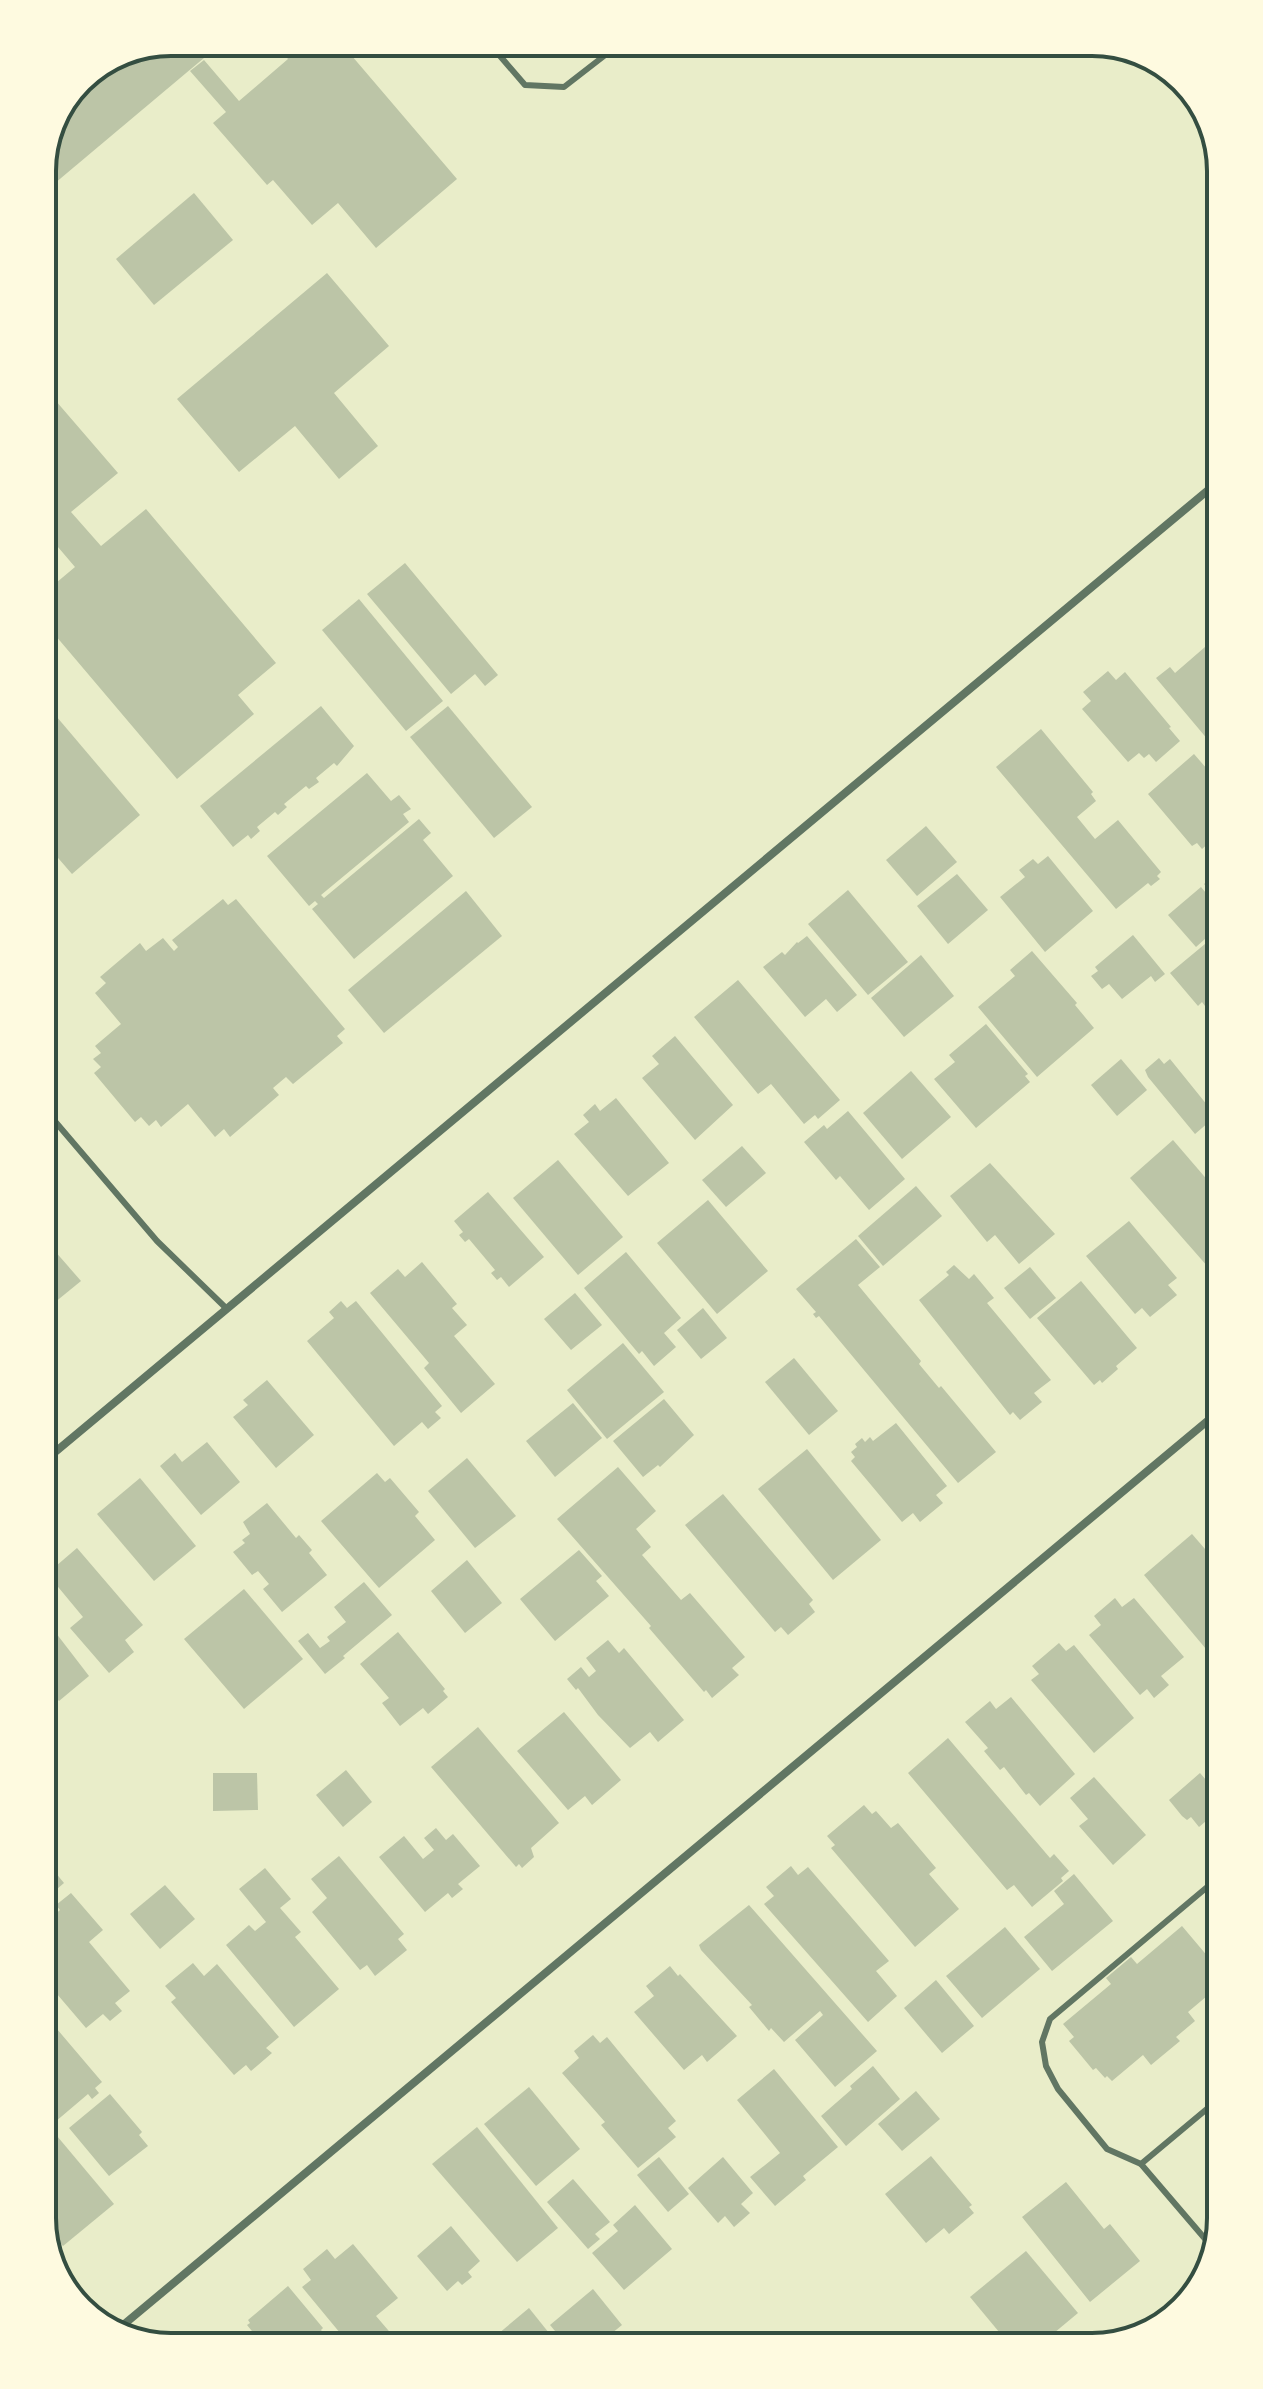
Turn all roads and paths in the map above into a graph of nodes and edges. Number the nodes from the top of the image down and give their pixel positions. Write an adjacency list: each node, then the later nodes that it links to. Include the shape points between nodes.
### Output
1 (500, 56): 2 (lane, via 525,85 564,87)
2 (604, 56)
3 (1207, 491): 5 (street)
4 (56, 1123): 5 (lane, via 157,1241)
5 (227, 1309): 7 (street)
6 (1207, 1421): 12 (street)
7 (56, 1451)
8 (1207, 1887): 10 (lane, via 1050,2019 1042,2042 1058,2089 1107,2149)
9 (1207, 2109): 10 (lane)
10 (1141, 2164): 11 (lane)
11 (1205, 2239)
12 (125, 2323)

